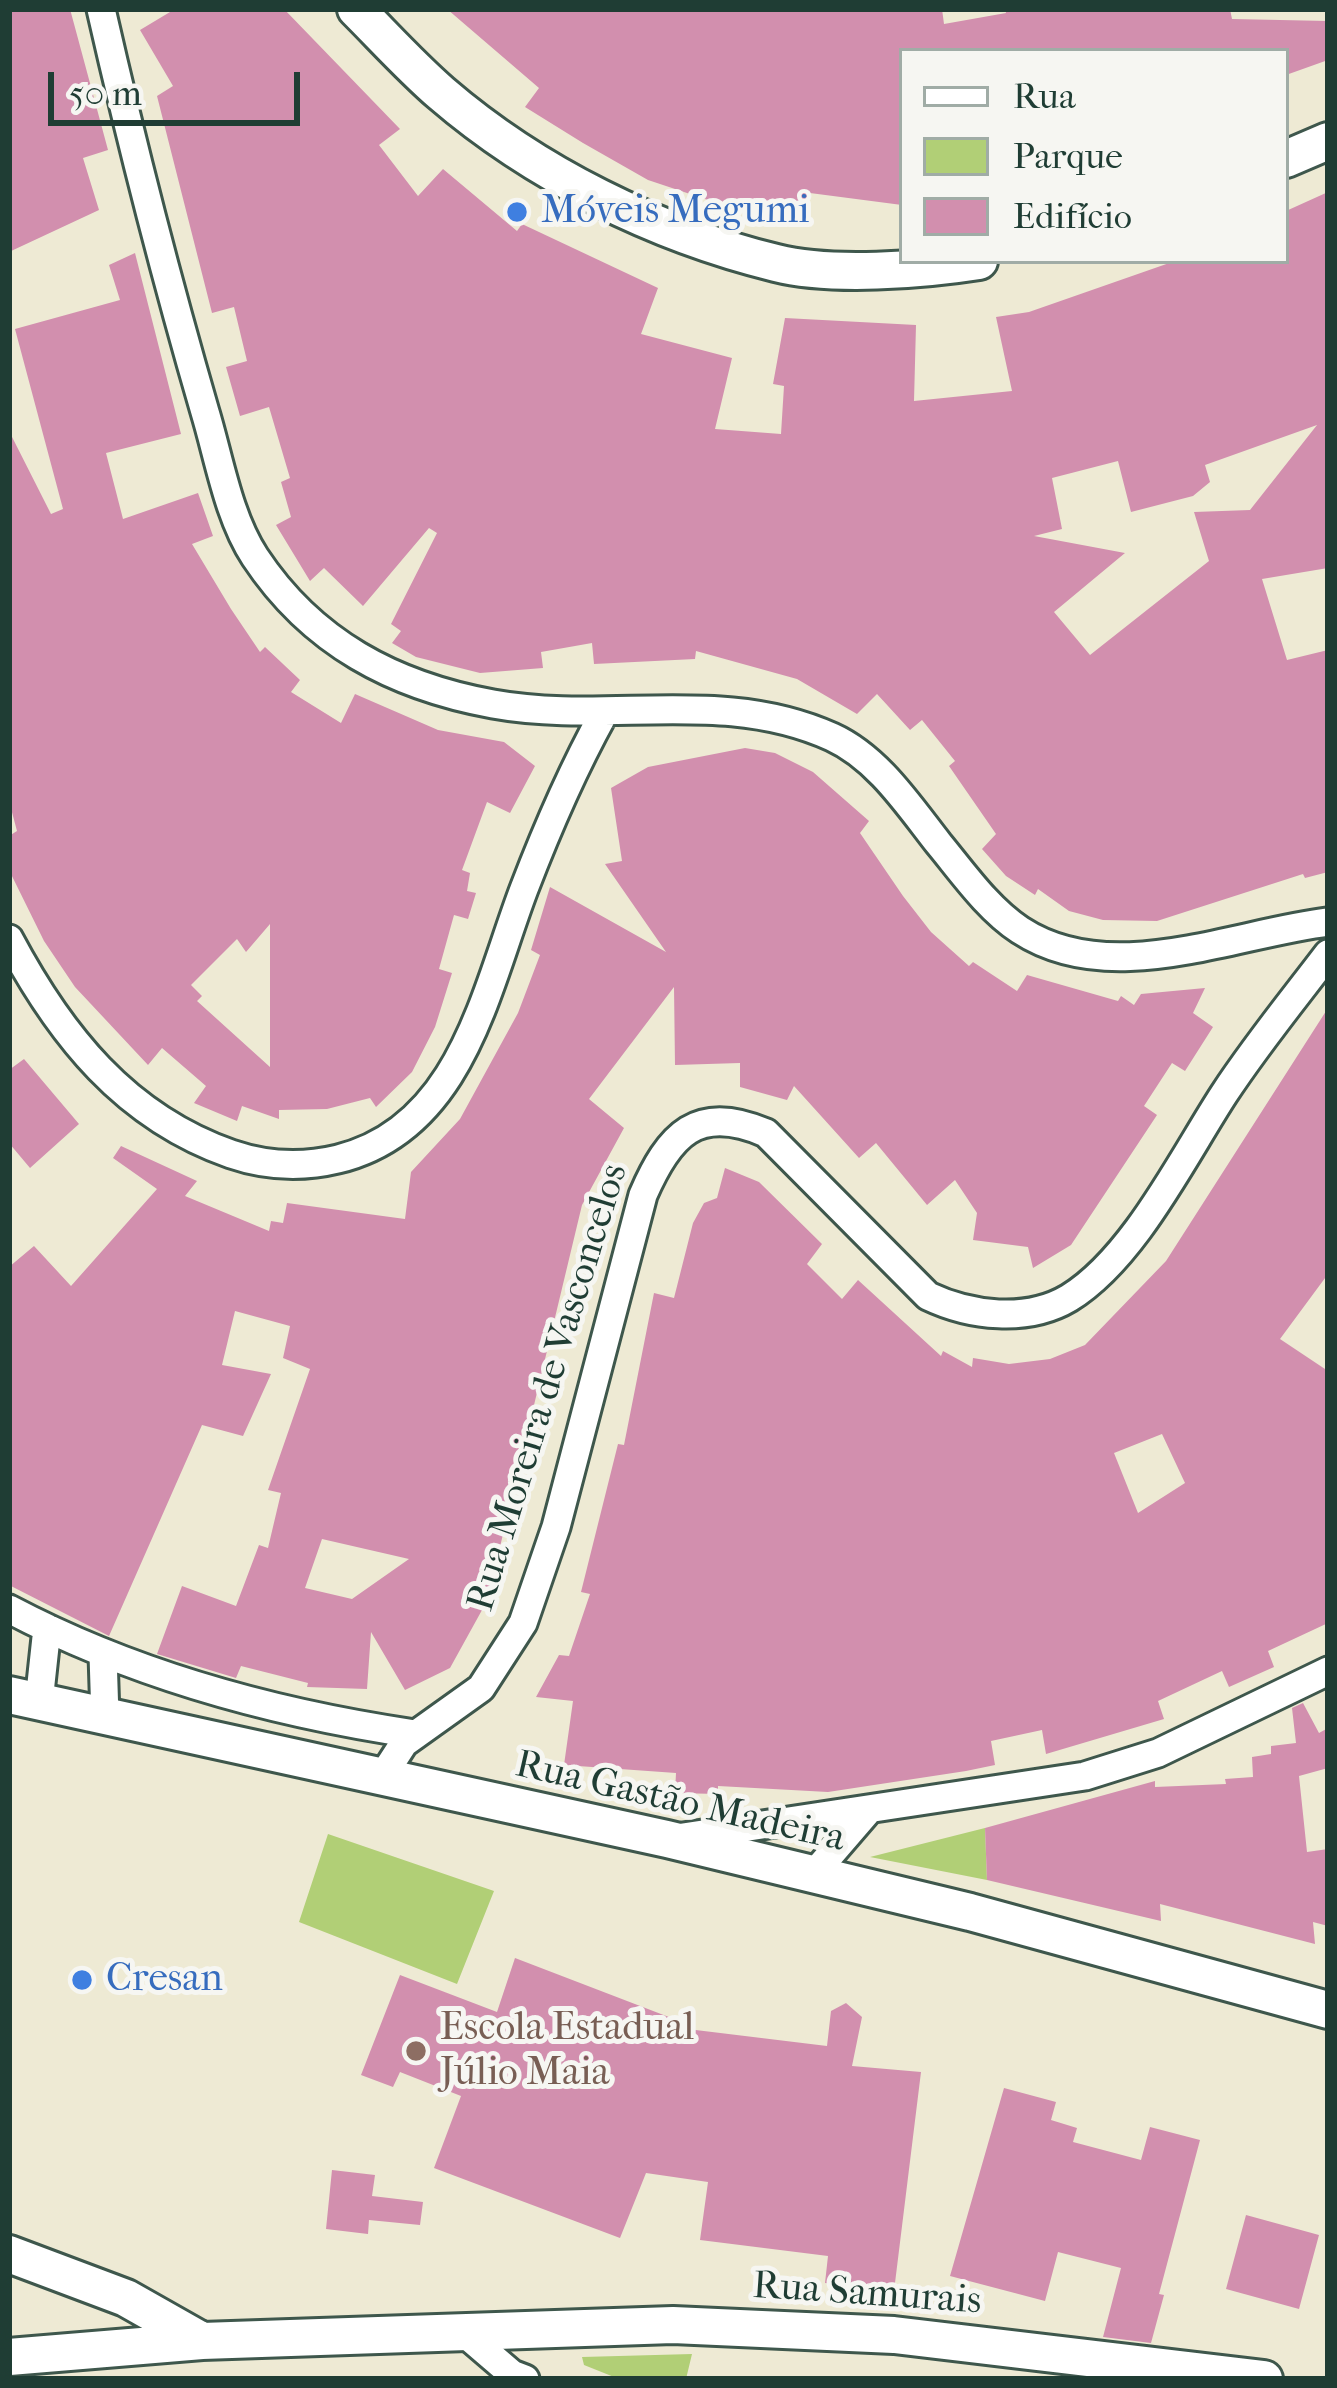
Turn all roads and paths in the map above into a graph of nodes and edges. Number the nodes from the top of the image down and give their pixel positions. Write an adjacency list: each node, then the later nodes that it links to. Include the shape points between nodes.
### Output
1 (100, 9): 6 (street, via 156,247 254,556 305,618 367,666 496,705)
2 (356, 9): 5 (street, via 442,94 536,161 678,231 780,265)
3 (1328, 141): 4 (street)
4 (1289, 158)
5 (940, 264)
6 (603, 715): 7 (street, via 728,709 836,738 898,790 983,897 1021,931 1079,954 1147,957); 8 (street, via 572,771 480,1016 444,1086 420,1114 363,1153 313,1165 259,1164 201,1144 134,1104 58,1026)
7 (1328, 922)
8 (9, 939)
9 (1328, 954): 16 (street, Rua Moreira de Vasconcelos, via 1118,1254 1068,1299 1007,1315 928,1296 753,1127 710,1122 662,1151 523,1623 481,1688)
10 (9, 1609): 11 (street)
11 (46, 1628): 12 (street); 14 (street)
12 (104, 1655): 15 (street); 16 (street, via 242,1701)
13 (1328, 1671): 18 (street, via 1159,1753 1084,1776)
14 (24, 1699): 15 (street, Rua Gastão Madeira)
15 (105, 1718): 17 (street, Rua Gastão Madeira)
16 (415, 1734): 17 (street, Rua Moreira de Vasconcelos)
17 (382, 1777): 19 (street, Rua Gastão Madeira)
18 (867, 1812): 19 (street); 20 (street)
19 (667, 1839): 20 (street, Rua Gastão Madeira)
20 (811, 1877): 21 (street, Rua Gastão Madeira)
21 (1328, 2010)
22 (9, 2254): 24 (street, via 126,2298)
23 (463, 2332): 24 (street, Rua Samurais); 26 (street); 27 (street, Rua Samurais, via 673,2325 894,2335)
24 (202, 2342): 25 (street, Rua Samurais)
25 (9, 2357)
26 (525, 2379)
27 (1264, 2379)

